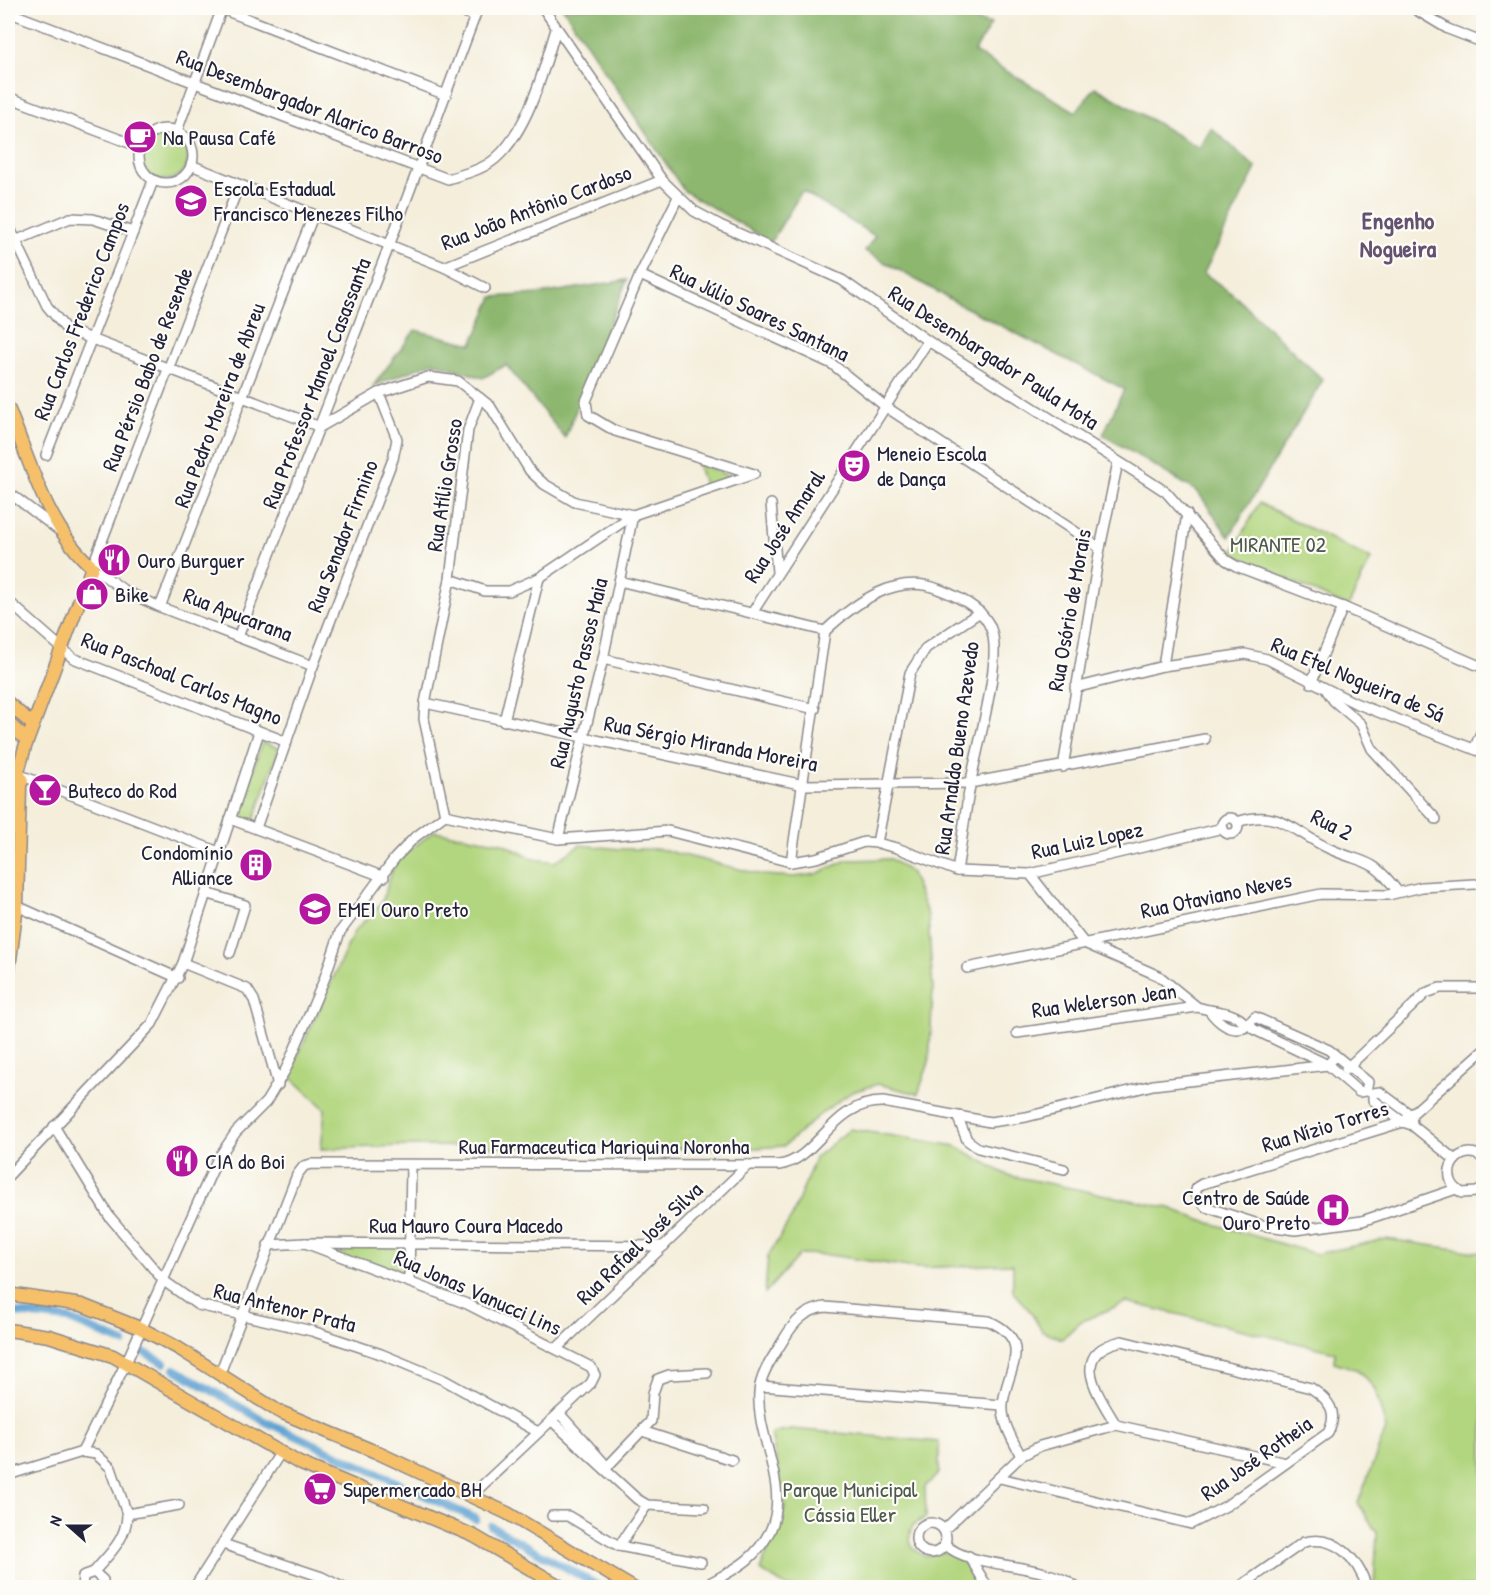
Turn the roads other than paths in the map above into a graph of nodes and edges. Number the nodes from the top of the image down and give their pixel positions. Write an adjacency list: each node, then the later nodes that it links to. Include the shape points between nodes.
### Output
1 (221, 8): 9 (street); 10 (street)
2 (453, 8): 6 (street)
3 (543, 8): 7 (street, Rua Desembargador Paula Mota)
4 (1413, 8): 8 (street)
5 (8, 12): 9 (street, Rua Desembargador Alarico Barroso)
6 (476, 12): 10 (street, Rua Professor Manoel Casassanta)
7 (556, 29): 15 (street, Rua Desembargador Alarico Barroso, via 513,140 494,160 448,179); 16 (street, Rua Desembargador Paula Mota)
8 (1484, 43)
9 (194, 82): 12 (street); 15 (street, Rua Desembargador Alarico Barroso)
10 (446, 95): 15 (street, Rua Professor Manoel Casassanta)
11 (8, 97): 13 (street)
12 (177, 131): 13 (street, via 159,130); 14 (street, via 189,142)
13 (140, 147): 17 (street, via 139,163)
14 (191, 165): 17 (street, via 187,174 171,183); 18 (street, Rua João Antônio Cardoso)
15 (418, 167): 24 (street, Rua Professor Manoel Casassanta)
16 (662, 180): 19 (street, Rua Desembargador Paula Mota); 25 (street, Rua João Antônio Cardoso)
17 (153, 181): 22 (street, Rua Carlos Frederico Campos)
18 (238, 185): 20 (street, Rua João Antônio Cardoso); 30 (street, Rua Pérsio Babo de Resende)
19 (678, 196): 26 (street); 29 (street, Rua Desembargador Paula Mota, via 694,211 720,225 842,280)
20 (313, 216): 24 (street, Rua João Antônio Cardoso); 32 (street, Rua Pedro Moreira de Abreu)
21 (8, 224): 23 (street)
22 (133, 232): 23 (street, via 93,219 70,218); 28 (street, Rua Carlos Frederico Campos)
23 (12, 243): 28 (street, via 47,306 66,329)
24 (389, 246): 25 (street, Rua João Antônio Cardoso); 36 (street, Rua Professor Manoel Casassanta)
25 (444, 267): 27 (street)
26 (640, 275): 34 (street, Rua Júlio Soares Santana, via 832,364); 42 (street, via 586,401 588,415 615,431 754,474)
27 (485, 288)
28 (90, 339): 30 (street); 37 (street, Rua Carlos Frederico Campos)
29 (928, 341): 34 (street, Rua José Amaral); 38 (street, Rua Desembargador Paula Mota)
30 (167, 370): 32 (street); 45 (street, Rua Pérsio Babo de Resende)
31 (379, 393): 33 (street, via 428,377 458,381); 36 (street); 59 (street, Rua Senador Firmino, via 397,439 393,459)
32 (244, 398): 36 (street); 52 (street, Rua Pedro Moreira de Abreu)
33 (480, 398): 42 (street, via 490,406 530,471 544,484 575,502); 48 (street, Rua Atílio Grosso, via 468,430)
34 (886, 407): 44 (street, Rua Júlio Soares Santana); 46 (street, Rua José Amaral)
35 (8, 408): 43 (main road)
36 (320, 427): 56 (street, Rua Professor Manoel Casassanta)
37 (46, 455)
38 (1118, 462): 41 (street, Rua Desembargador Paula Mota, via 1166,492); 44 (street, Rua Osório de Morais)
39 (8, 492): 43 (street, Rua Apucarana)
40 (771, 504): 46 (street)
41 (1188, 514): 51 (street, Rua Desembargador Paula Mota, via 1226,560 1236,566); 60 (street)
42 (633, 515): 47 (street); 49 (street, Rua Augusto Passos Maia)
43 (64, 535): 45 (main road, Rua Apucarana, via 74,552)
44 (1100, 548): 63 (street, Rua Osório de Morais)
45 (92, 567): 52 (street, Rua Apucarana, via 125,591); 57 (main road)
46 (777, 572): 53 (street, Rua José Amaral)
47 (539, 578): 48 (street, via 509,591 485,591); 68 (street)
48 (450, 579): 66 (street, Rua Atílio Grosso)
49 (619, 581): 53 (street); 58 (street, Rua Augusto Passos Maia)
50 (8, 601): 57 (street, Rua Paschoal Carlos Magno)
51 (1343, 607): 61 (street, Rua Desembargador Paula Mota); 62 (street)
52 (160, 608): 56 (street, Rua Apucarana)
53 (752, 612): 55 (street)
54 (980, 612): 55 (street, Rua Arnaldo Bueno Azevedo, via 939,589 908,584 859,603); 80 (street, Rua Arnaldo Bueno Azevedo, via 992,628 995,649); 82 (street, via 926,648 915,663 906,685)
55 (825, 631): 67 (street)
56 (238, 637): 59 (street, Rua Apucarana)
57 (63, 649): 70 (main road); 72 (street, Rua Paschoal Carlos Magno, via 73,658)
58 (603, 659): 67 (street); 73 (street, Rua Augusto Passos Maia)
59 (313, 666): 75 (street, Rua Senador Firmino)
60 (1163, 666): 62 (street, Rua Etel Nogueira de Sá, via 1245,654 1267,659); 63 (street, Rua Etel Nogueira de Sá)
61 (1484, 668)
62 (1311, 683): 64 (street, Rua Etel Nogueira de Sá)
63 (1075, 688): 78 (street, Rua Osório de Morais)
64 (1327, 691): 77 (street, Rua Etel Nogueira de Sá); 85 (street, via 1361,724 1372,749)
65 (8, 703): 70 (main road)
66 (425, 703): 68 (street, Rua Sérgio Miranda Moreira); 83 (street, Rua Atílio Grosso, via 424,719)
67 (815, 709): 81 (street)
68 (504, 721): 73 (street, Rua Sérgio Miranda Moreira)
69 (8, 723): 76 (main road)
70 (33, 725): 76 (main road)
71 (1484, 726): 77 (street)
72 (260, 732): 75 (street, Rua Paschoal Carlos Magno); 84 (street)
73 (584, 737): 81 (street, Rua Sérgio Miranda Moreira); 89 (street, Rua Augusto Passos Maia)
74 (1205, 739): 78 (street, Rua Sérgio Miranda Moreira)
75 (287, 742): 87 (street, Rua Senador Firmino)
76 (26, 743): 79 (main road)
77 (1479, 751)
78 (1063, 766): 80 (street, Rua Sérgio Miranda Moreira)
79 (14, 780): 92 (street, via 35,780); 100 (main road, via 19,815)
80 (970, 783): 82 (street, Rua Sérgio Miranda Moreira); 94 (street, Rua Arnaldo Bueno Azevedo)
81 (804, 785): 82 (street, Rua Sérgio Miranda Moreira); 93 (street)
82 (887, 785): 91 (street)
83 (445, 815): 89 (street); 96 (street, via 414,838)
84 (230, 819): 87 (street); 92 (street)
85 (1436, 819)
86 (1238, 824): 88 (street, Rua 2, via 1232,834); 90 (street); 98 (street, Rua 2, via 1255,817 1283,820 1329,849 1366,861 1384,873)
87 (256, 828): 96 (street)
88 (1223, 828): 95 (street, Rua Luiz Lopez)
89 (558, 839): 93 (street, via 668,831)
90 (1243, 839)
91 (877, 843): 93 (street, via 864,842); 94 (street, Rua Luiz Lopez)
92 (219, 852): 99 (street)
93 (791, 862)
94 (957, 871): 95 (street, Rua Luiz Lopez)
95 (1030, 874): 101 (street)
96 (384, 877): 116 (street, via 340,932 324,980)
97 (1475, 884): 98 (street, Rua Otaviano Neves)
98 (1398, 892): 101 (street, Rua Otaviano Neves, via 1321,894)
99 (206, 893): 102 (street, via 245,905); 103 (street)
100 (12, 907): 105 (main road); 106 (street)
101 (1084, 943): 104 (street, Rua Otaviano Neves); 108 (street, via 1159,976)
102 (230, 953)
103 (183, 963): 106 (street); 116 (street, via 247,990 254,1000)
104 (967, 968)
105 (8, 975)
106 (177, 978): 119 (street, via 152,1024)
107 (1484, 988): 114 (street, via 1440,988 1426,993)
108 (1197, 1007): 109 (street); 110 (street, Rua Welerson Jean)
109 (1209, 1010)
110 (1017, 1033)
111 (1484, 1050): 118 (street, Rua Nízio Torres)
112 (1335, 1056): 113 (street); 113 (street, via 1259,1017 1250,1020 1253,1029); 114 (street)
113 (1328, 1065): 115 (street); 117 (street, via 1153,1085 1026,1117 990,1122)
114 (1349, 1066): 115 (street); 115 (street, via 1368,1082 1366,1091 1359,1092)
115 (1341, 1076)
116 (278, 1085): 132 (street, via 221,1153)
117 (958, 1118): 123 (street, Rua Farmaceutica Mariquina Noronha, via 883,1102 863,1104 844,1114 787,1164); 124 (street, via 968,1140 978,1148)
118 (1408, 1120): 121 (street); 127 (street, Rua Nízio Torres, via 1202,1184 1195,1194 1206,1207 1295,1230 1362,1221)
119 (54, 1126): 125 (street); 132 (street, Rua Antenor Prata, via 109,1216)
120 (1484, 1159): 121 (street, via 1467,1154)
121 (1455, 1160): 127 (street, via 1449,1171)
122 (411, 1165): 123 (street, Rua Farmaceutica Mariquina Noronha); 129 (street); 130 (street, Rua Farmaceutica Mariquina Noronha, via 304,1166)
123 (748, 1166): 131 (street, Rua Rafael José Silva)
124 (1064, 1169)
125 (8, 1176)
126 (1484, 1188): 127 (street, via 1470,1194)
127 (1456, 1189)
128 (305, 1243): 129 (street, Rua Mauro Coura Macedo); 130 (street, Rua Mauro Coura Macedo); 133 (street, Rua Jonas Vanucci Lins)
129 (409, 1244): 131 (street, Rua Mauro Coura Macedo); 133 (street)
130 (268, 1245): 135 (street)
131 (664, 1246): 138 (street, Rua Rafael José Silva)
132 (164, 1281): 135 (street, Rua Antenor Prata, via 198,1305); 137 (street)
133 (409, 1281): 138 (street, Rua Jonas Vanucci Lins)
134 (8, 1294): 137 (main road, via 82,1305)
135 (243, 1315): 140 (street); 147 (street, Rua Antenor Prata, via 312,1330 381,1354 444,1380)
136 (8, 1330): 139 (main road, via 49,1336)
137 (138, 1333): 139 (street); 140 (main road)
138 (557, 1348): 144 (street, Rua Jonas Vanucci Lins, via 591,1367 595,1375)
139 (128, 1359): 148 (street); 149 (main road)
140 (220, 1373): 156 (main road, via 278,1411)
141 (707, 1373): 146 (street, via 658,1379 651,1421)
142 (760, 1386): 143 (street); 143 (street, via 766,1370 801,1317 812,1309 825,1307 998,1325 1011,1337 1016,1357); 179 (street, via 759,1405 776,1491 774,1520 752,1559)
143 (1002, 1405): 150 (street)
144 (555, 1417): 147 (street); 153 (street)
145 (1116, 1425): 150 (street, via 1040,1446); 152 (street); 152 (street, Rua José Rotheia, via 1096,1390 1090,1367 1097,1352 1122,1341 1311,1388 1323,1396 1334,1415 1328,1432)
146 (642, 1431): 151 (street); 153 (street)
147 (538, 1432): 156 (street)
148 (82, 1452): 154 (street); 160 (street, via 96,1454 111,1468)
149 (281, 1452): 163 (street); 177 (main road, via 474,1536)
150 (1021, 1456): 155 (street)
151 (732, 1460)
152 (1286, 1463): 155 (street, Rua José Rotheia, via 1226,1506 1191,1524)
153 (607, 1469): 158 (street)
154 (8, 1475)
155 (1000, 1478): 162 (street)
156 (471, 1496): 178 (main road)
157 (179, 1505): 160 (street)
158 (647, 1505): 159 (street); 165 (street)
159 (704, 1508)
160 (127, 1514): 169 (street, via 124,1535)
161 (552, 1516): 165 (street, via 568,1516)
162 (944, 1530): 164 (street); 164 (street, via 928,1522 918,1529 916,1541 929,1553)
163 (223, 1544): 170 (street); 174 (street)
164 (945, 1544): 166 (street)
165 (619, 1546): 167 (street)
166 (969, 1556): 168 (street); 171 (street)
167 (701, 1562)
168 (1001, 1563): 171 (street, via 992,1567); 180 (street, via 1060,1576)
169 (94, 1572): 172 (street, via 83,1576); 173 (street, via 103,1580)
170 (322, 1577): 175 (street); 176 (street)
171 (987, 1584)
172 (82, 1587)
173 (102, 1587)
174 (194, 1587)
175 (315, 1587)
176 (344, 1587)
177 (563, 1587)
178 (633, 1587)
179 (701, 1587)
180 (1077, 1587)
181 (1238, 1587): 182 (street, via 1304,1542 1313,1540 1339,1547 1361,1569)
182 (1366, 1587)

